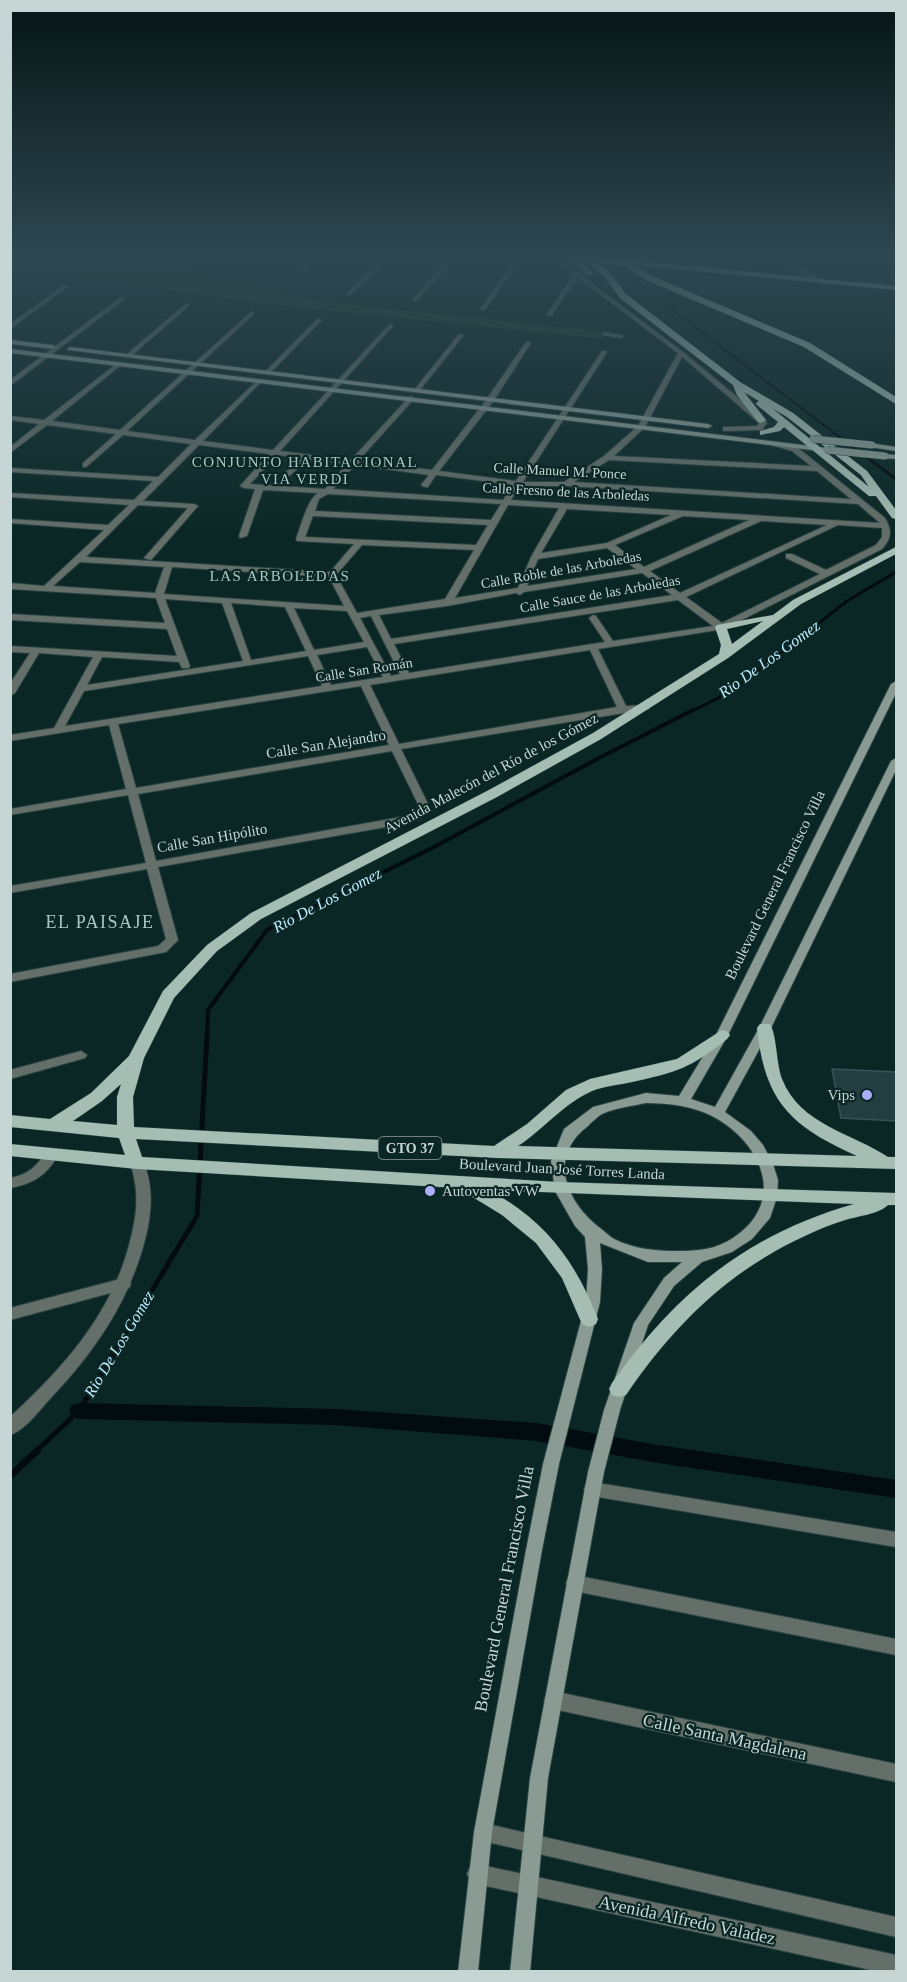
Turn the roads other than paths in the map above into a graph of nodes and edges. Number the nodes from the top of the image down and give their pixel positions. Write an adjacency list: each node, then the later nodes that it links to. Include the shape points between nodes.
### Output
1 (55, 350): 15 (street)
2 (80, 350): 16 (main road)
3 (134, 350): 16 (street)
4 (211, 350): 18 (street)
5 (289, 350): 20 (street)
6 (368, 350): 22 (street)
7 (448, 350): 26 (street)
8 (523, 350): 28 (street)
9 (678, 350): 14 (street)
10 (694, 350): 24 (main road)
11 (816, 350): 29 (main road)
12 (10, 351): 15 (main road)
13 (604, 352): 31 (street)
14 (681, 353): 34 (street); 35 (street)
15 (49, 355): 17 (main road); 23 (street)
16 (128, 356): 18 (main road)
17 (119, 363): 19 (main road); 36 (street)
18 (196, 364): 19 (street); 20 (main road)
19 (187, 372): 21 (main road); 40 (street)
20 (267, 373): 22 (main road)
21 (259, 381): 25 (main road); 44 (street)
22 (340, 382): 25 (street); 26 (main road)
23 (10, 384)
24 (737, 384): 35 (main road); 37 (main road); 73 (main road, via 781,408 864,473)
25 (333, 390): 27 (main road); 49 (street)
26 (417, 390): 28 (main road)
27 (410, 398): 30 (main road); 53 (street)
28 (491, 399): 30 (street); 31 (main road)
29 (897, 401)
30 (484, 407): 32 (main road); 57 (street)
31 (566, 408): 32 (street); 34 (main road)
32 (560, 417): 38 (main road); 61 (street)
33 (10, 418): 36 (street, Calle Manuel M. Ponce)
34 (644, 418): 38 (street); 39 (main road)
35 (761, 420): 39 (street, via 759,428)
36 (45, 422): 40 (street, Calle Manuel M. Ponce); 48 (street)
37 (782, 423): 41 (main road); 43 (main road)
38 (641, 427): 42 (main road); 51 (street)
39 (726, 429): 41 (main road)
40 (121, 433): 44 (street, Calle Manuel M. Ponce); 54 (street)
41 (763, 433): 43 (main road)
42 (718, 436): 45 (main road); 46 (street)
43 (802, 439): 45 (main road)
44 (196, 442): 49 (street, Calle Manuel M. Ponce); 59 (street)
45 (814, 443): 47 (main road, bridge); 52 (main road, bridge, via 827,450); 60 (main road)
46 (794, 449): 55 (street); 60 (main road, via 816,457 839,477)
47 (897, 449)
48 (10, 452)
49 (276, 452): 50 (street, Calle Manuel M. Ponce); 64 (street, Calle Fresno de las Arboledas, via 244,486)
50 (308, 456): 53 (street, Calle Manuel M. Ponce); 58 (street)
51 (607, 458): 55 (street); 62 (street)
52 (897, 458)
53 (354, 462): 57 (street, Calle Manuel M. Ponce); 65 (street)
54 (86, 465)
55 (818, 469): 69 (street)
56 (10, 470): 59 (street)
57 (434, 472): 61 (street, Calle Manuel M. Ponce); 63 (street)
58 (288, 475)
59 (159, 479): 67 (street)
60 (859, 483): 73 (main road)
61 (517, 484): 62 (street, Calle Manuel M. Ponce); 68 (street)
62 (566, 484): 69 (street, Calle Manuel M. Ponce)
63 (425, 485)
64 (260, 487): 65 (street, Calle Fresno de las Arboledas); 80 (street)
65 (328, 490): 68 (street, Calle Fresno de las Arboledas); 72 (street, via 318,495)
66 (10, 495): 67 (street)
67 (137, 502): 79 (street); 88 (street, via 194,506)
68 (506, 502): 70 (street, Calle Fresno de las Arboledas); 77 (street)
69 (859, 502): 78 (street)
70 (565, 505): 71 (street, Calle Fresno de las Arboledas); 87 (street)
71 (684, 512): 74 (street, Calle Fresno de las Arboledas); 82 (street)
72 (309, 513): 77 (street); 81 (street, via 300,539)
73 (897, 516)
74 (761, 518): 76 (street, Calle Fresno de las Arboledas); 90 (street, Calle Roble de las Arboledas)
75 (10, 521): 79 (street)
76 (838, 522): 78 (street, Calle Fresno de las Arboledas); 97 (street, Calle Sauce de las Arboledas)
77 (495, 523): 83 (street)
78 (886, 526): 92 (street, Calle San Román, via 888,534 879,547)
79 (110, 528): 85 (street)
80 (243, 536)
81 (360, 542): 83 (street); 91 (street)
82 (609, 545): 87 (street); 90 (street)
83 (478, 548): 99 (street)
84 (897, 550): 103 (main road, Avenida Malecón del Río de los Gómez)
85 (82, 556): 88 (street); 89 (street); 94 (street)
86 (789, 556): 92 (street)
87 (535, 557): 95 (street)
88 (148, 558): 91 (street)
89 (169, 564): 91 (street); 96 (street)
90 (644, 570): 95 (street, Calle Roble de las Arboledas); 97 (street)
91 (333, 573): 101 (street)
92 (825, 573): 107 (street, Calle San Román)
93 (10, 586): 94 (street, Calle Roble de las Arboledas)
94 (46, 588): 96 (street, Calle Roble de las Arboledas)
95 (520, 592): 99 (street, Calle Roble de las Arboledas)
96 (159, 596): 98 (street, Calle Roble de las Arboledas); 106 (street)
97 (679, 597): 107 (street); 108 (street, Calle Sauce de las Arboledas)
98 (225, 600): 100 (street, Calle Roble de las Arboledas); 118 (street)
99 (447, 603): 102 (street, Calle Roble de las Arboledas)
100 (288, 604): 101 (street, Calle Roble de las Arboledas); 115 (street)
101 (354, 613): 102 (street, Calle Roble de las Arboledas); 109 (street)
102 (374, 614): 108 (street)
103 (777, 615): 107 (main road); 116 (main road, Avenida Malecón del Río de los Gómez)
104 (10, 617): 106 (street)
105 (592, 618): 110 (street)
106 (168, 626): 117 (street)
107 (721, 627): 110 (street, Calle San Román); 116 (main road, via 727,645)
108 (389, 642): 120 (street)
109 (371, 644): 115 (street); 121 (street)
110 (611, 645): 111 (street, Calle San Román)
111 (592, 648): 120 (street, Calle San Román); 128 (street)
112 (10, 649): 113 (street)
113 (36, 650): 114 (street); 126 (street)
114 (99, 654): 117 (street); 124 (street)
115 (311, 654): 118 (street); 125 (street)
116 (724, 656): 127 (main road, Avenida Malecón del Río de los Gómez)
117 (182, 659): 119 (street)
118 (248, 663): 119 (street)
119 (187, 673): 124 (street)
120 (406, 677): 121 (street, Calle San Román)
121 (389, 680): 122 (street, Calle San Román)
122 (364, 683): 125 (street, Calle San Román); 132 (street)
123 (897, 684): 140 (main road, Boulevard General Francisco Villa)
124 (80, 689): 130 (street)
125 (328, 689): 129 (street, Calle San Román)
126 (10, 693)
127 (646, 707): 128 (street, Calle San Alejandro); 142 (main road, Avenida Malecón del Río de los Gómez, via 231,933 195,964 168,995)
128 (624, 709): 132 (street, Calle San Alejandro)
129 (114, 722): 130 (street, Calle San Román); 134 (street)
130 (58, 730): 131 (street, Calle San Román)
131 (10, 738)
132 (397, 748): 134 (street, Calle San Alejandro); 136 (street, Calle San Hipólito, via 423,804 419,816)
133 (897, 761): 139 (main road)
134 (133, 792): 135 (street, Calle San Alejandro); 136 (street)
135 (10, 812)
136 (153, 864): 137 (street, Calle San Hipólito); 138 (street, via 172,940 169,945)
137 (10, 890)
138 (10, 978)
139 (765, 1028): 145 (main road); 154 (main road, via 771,1072 791,1107 822,1132)
140 (722, 1035): 144 (main road, Boulevard General Francisco Villa); 150 (main road, via 683,1063 590,1084)
141 (81, 1055): 143 (street)
142 (135, 1058): 147 (main road, via 96,1099); 148 (main road, via 125,1097)
143 (10, 1075)
144 (683, 1101): 145 (main road); 151 (main road, via 646,1098 611,1105 582,1121)
145 (718, 1113): 153 (main road, via 752,1138)
146 (10, 1121): 147 (main road, Boulevard Juan José Torres Landa / GTO 37)
147 (52, 1126): 148 (main road, Boulevard Juan José Torres Landa / GTO 37)
148 (126, 1134): 150 (main road, Boulevard Juan José Torres Landa / GTO 37); 155 (main road)
149 (10, 1150): 152 (main road, Boulevard Juan José Torres Landa / GTO 37)
150 (497, 1152): 151 (main road, Boulevard Juan José Torres Landa / GTO 37)
151 (559, 1154): 153 (main road, Boulevard Juan José Torres Landa / GTO 37); 158 (main road)
152 (51, 1155): 155 (main road, Boulevard Juan José Torres Landa / GTO 37); 157 (street, via 38,1173)
153 (766, 1160): 154 (main road, Boulevard Juan José Torres Landa / GTO 37); 159 (main road)
154 (892, 1163)
155 (138, 1164): 156 (main road, Boulevard Juan José Torres Landa / GTO 37); 163 (street, via 145,1191 143,1213 135,1259)
156 (459, 1182): 158 (main road, Boulevard Juan José Torres Landa / GTO 37); 165 (main road, via 512,1213 548,1244 568,1269)
157 (10, 1183)
158 (559, 1188): 159 (main road, Boulevard Juan José Torres Landa / GTO 37); 161 (main road)
159 (771, 1196): 160 (main road, Boulevard Juan José Torres Landa / GTO 37); 162 (main road, via 764,1216 748,1235 725,1249)
160 (897, 1199): 166 (main road, via 801,1229 730,1269 669,1322)
161 (580, 1222): 162 (main road, via 624,1250 661,1258); 165 (main road, Boulevard General Francisco Villa, via 592,1235 595,1285)
162 (698, 1257): 166 (main road, via 669,1282 649,1308)
163 (124, 1284): 164 (street); 167 (street, via 72,1366)
164 (10, 1314)
165 (590, 1319): 174 (main road, Boulevard General Francisco Villa, via 551,1464)
166 (619, 1389): 168 (main road)
167 (10, 1428)
168 (594, 1480): 169 (street); 170 (main road)
169 (897, 1540)
170 (574, 1583): 171 (street); 172 (main road)
171 (897, 1647)
172 (553, 1700): 173 (street, Calle Santa Magdalena); 175 (main road)
173 (897, 1773)
174 (483, 1832): 175 (street); 176 (main road, Boulevard General Francisco Villa)
175 (532, 1843): 177 (main road); 178 (street)
176 (477, 1874): 177 (street, Avenida Alfredo Valadez); 180 (main road, Boulevard General Francisco Villa)
177 (527, 1887): 179 (street, Avenida Alfredo Valadez); 181 (main road)
178 (897, 1927)
179 (897, 1965)
180 (468, 1971)
181 (520, 1971)

